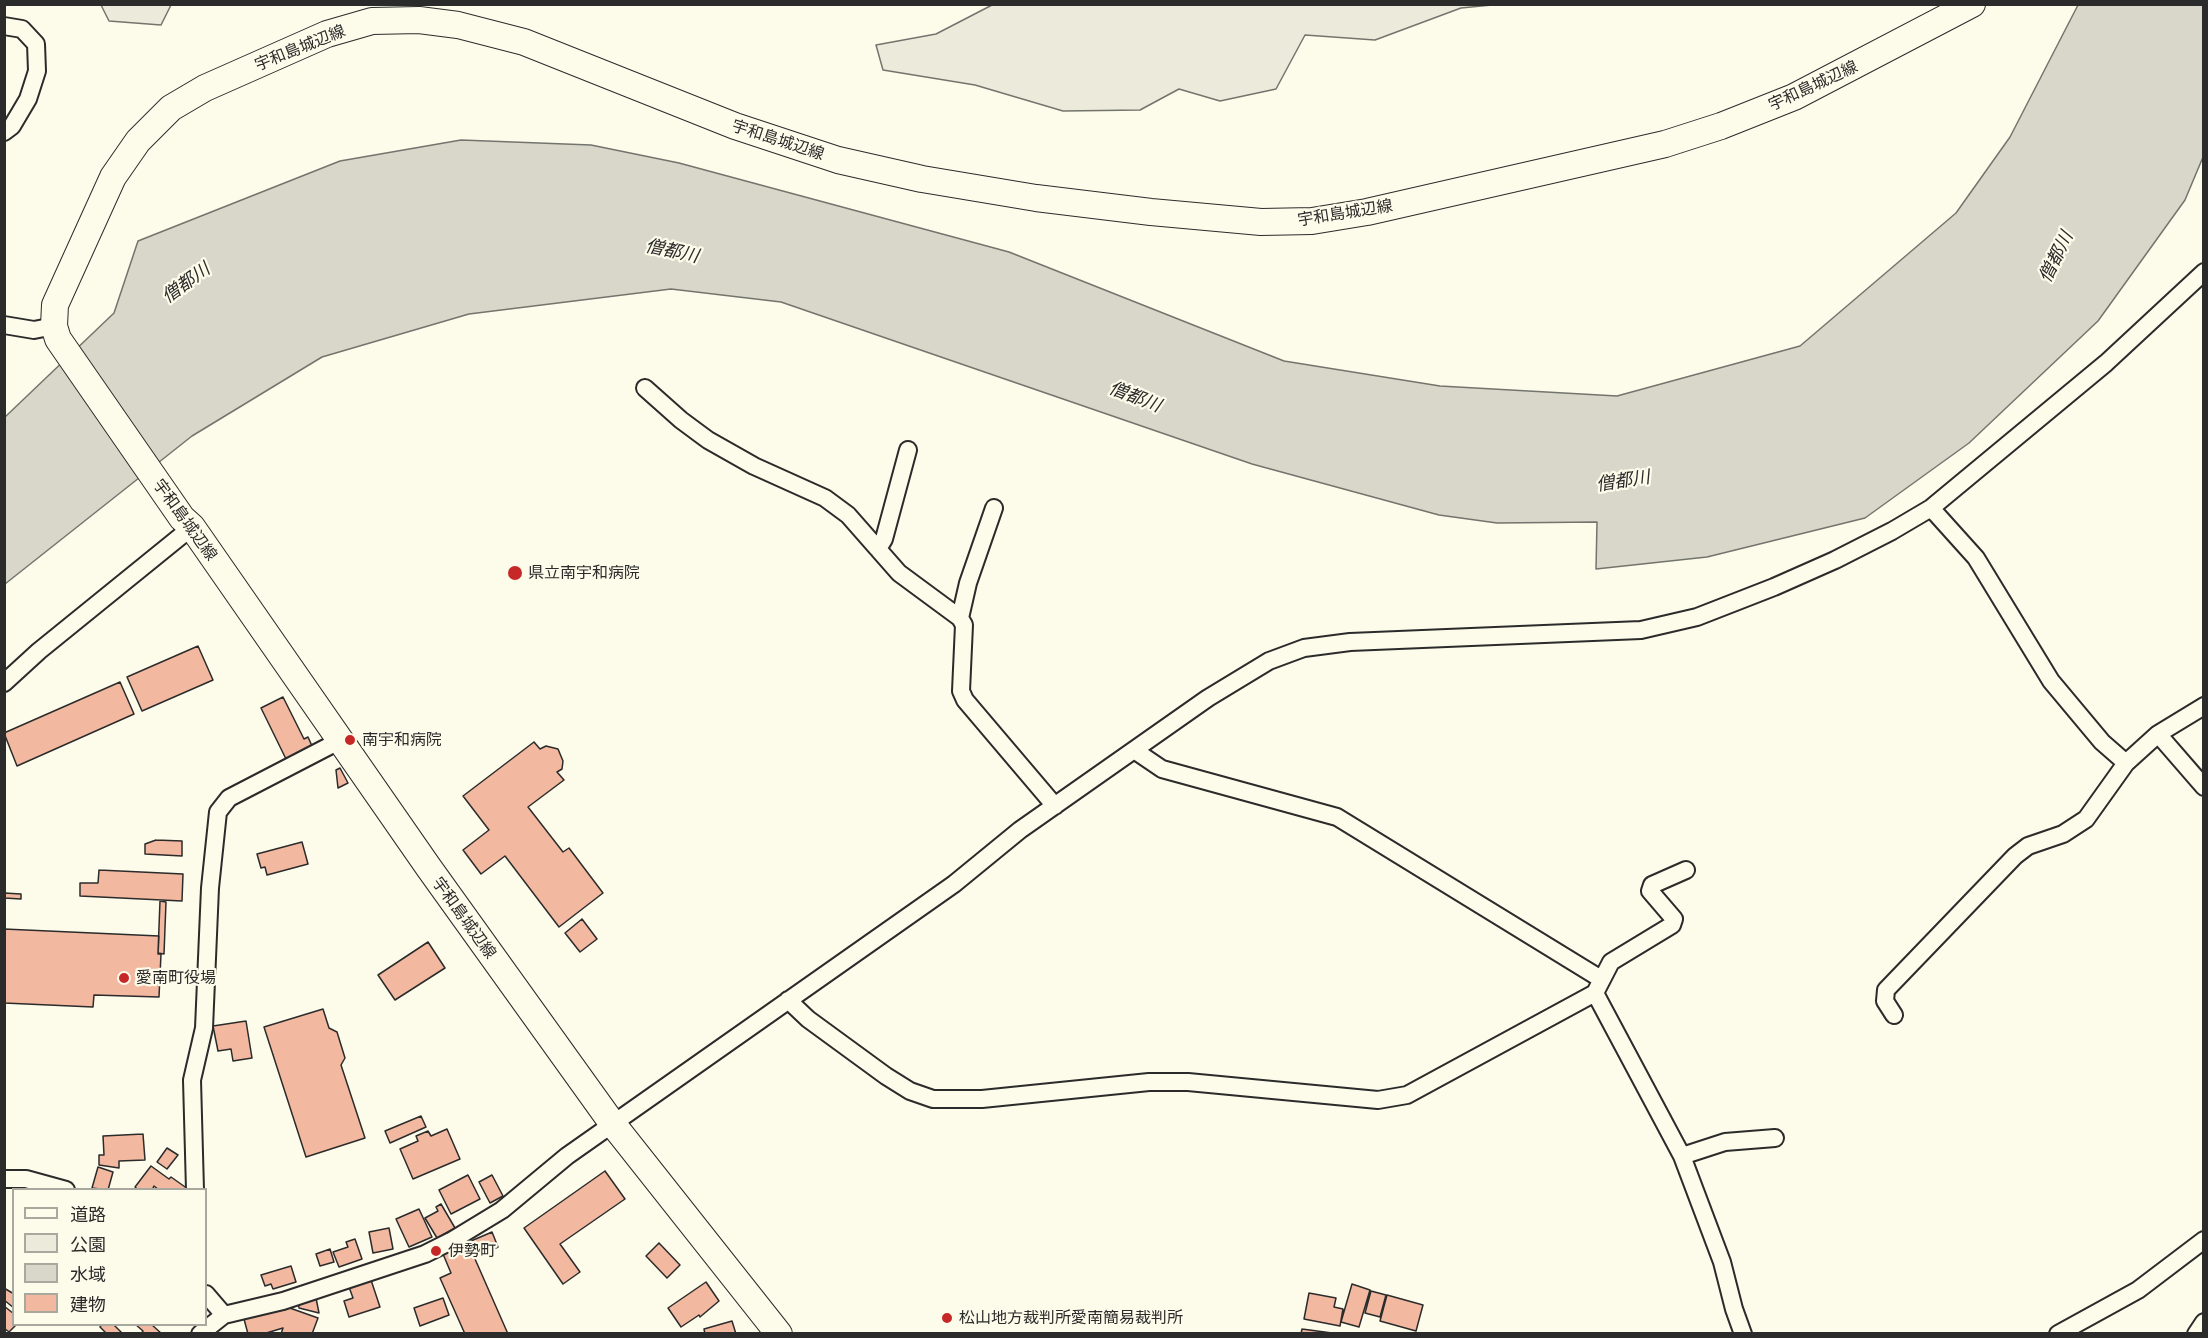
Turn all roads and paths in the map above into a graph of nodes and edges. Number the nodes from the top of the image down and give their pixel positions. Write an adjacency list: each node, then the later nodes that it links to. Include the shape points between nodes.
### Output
1 (1972, 4): 6 (main road, 宇和島城辺線, via 1794,97 1665,144 1367,212 1312,221 1261,222 1036,198 922,179 838,160 735,126 524,42 458,25 419,20 372,21 327,34 205,88 171,108 138,141 113,177 55,305)
2 (4, 26): 3 (street, via 22,29 36,44 38,71 28,99)
3 (4, 132)
4 (2204, 272): 10 (street, via 2106,363)
5 (4, 325): 6 (street)
6 (56, 333): 11 (main road, 宇和島城辺線)
7 (645, 388): 12 (street, via 708,440 825,498 848,515)
8 (908, 450): 12 (street)
9 (994, 508): 13 (street)
10 (1930, 508): 18 (street, via 1883,536 1774,586 1697,617 1641,630 1350,642 1304,648 1269,661); 19 (street, via 1976,558 2051,681 2102,742)
11 (187, 523): 14 (street); 17 (main road, 宇和島城辺線)
12 (878, 549): 13 (street, via 899,573)
13 (960, 618): 21 (street, via 964,625 961,691 965,700)
14 (4, 683)
15 (2204, 706): 16 (street)
16 (2158, 734): 19 (street); 20 (street)
17 (339, 741): 26 (main road, 宇和島城辺線); 31 (street, via 229,798 218,812 210,888 204,1028 192,1080)
18 (1134, 750): 21 (street); 23 (street, via 1162,769 1337,817)
19 (2127, 763): 25 (street, via 2086,819 2015,856 1886,990 1885,1001)
20 (2204, 787)
21 (1055, 806): 24 (street, via 954,884)
22 (1686, 870): 23 (street, via 1653,885 1650,891 1674,918 1672,925 1611,962)
23 (1598, 986): 24 (street, via 1407,1095 1378,1100 1188,1082 1149,1082 982,1099 933,1099 886,1076); 28 (street)
24 (788, 1000): 26 (street)
25 (1894, 1015)
26 (612, 1123): 35 (street, via 502,1210 425,1254); 36 (main road, 宇和島城辺線)
27 (1775, 1138): 28 (street, via 1725,1142)
28 (1682, 1156): 37 (street, via 1722,1262)
29 (4, 1179): 30 (street, via 26,1179)
30 (59, 1188)
31 (195, 1188)
32 (2204, 1240): 38 (street, via 2138,1290)
33 (207, 1299): 35 (street)
34 (2204, 1322): 39 (street)
35 (213, 1327)
36 (779, 1334)
37 (1743, 1334)
38 (2058, 1334)
39 (2196, 1334)

